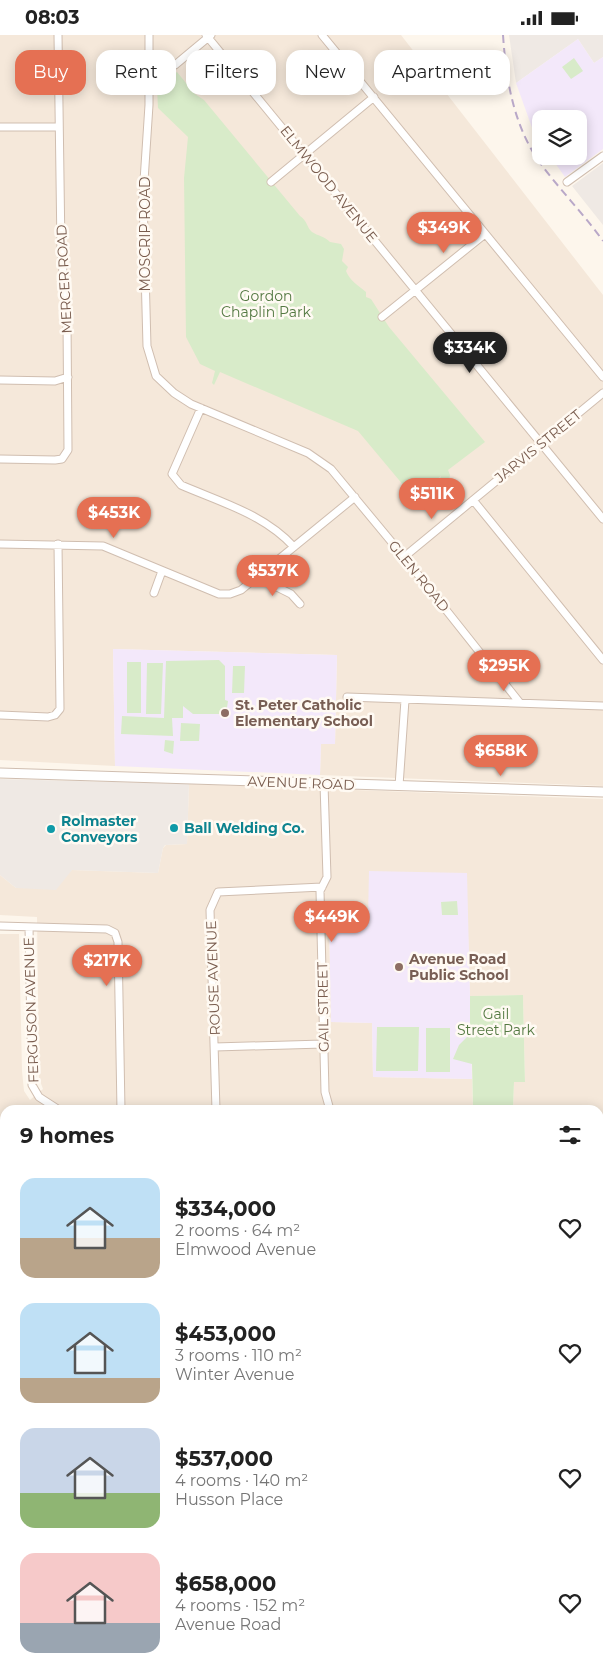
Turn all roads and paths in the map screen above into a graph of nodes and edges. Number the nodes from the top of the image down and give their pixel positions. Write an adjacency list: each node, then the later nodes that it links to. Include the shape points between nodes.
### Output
1 (58, 35): 10 (street, MERCER ROAD)
2 (148, 35): 5 (street, MOSCRIP ROAD)
3 (322, 35): 8 (street)
4 (209, 36): 6 (street); 11 (street, ELMWOOD AVENUE)
5 (149, 50)
6 (176, 64)
7 (149, 95): 22 (street, MOSCRIP ROAD, via 143,196 147,346 156,375 174,393)
8 (374, 97): 11 (street); 15 (street)
9 (0, 127): 10 (street)
10 (59, 127): 18 (street, MERCER ROAD)
11 (304, 154): 13 (street); 16 (street, ELMWOOD AVENUE)
12 (603, 156): 14 (street)
13 (271, 182)
14 (567, 182)
15 (485, 234): 16 (street); 19 (street)
16 (416, 291): 17 (street); 23 (street, ELMWOOD AVENUE)
17 (382, 317)
18 (68, 377): 20 (street, via 54,381); 24 (street, MERCER ROAD, via 66,456 55,460)
19 (603, 377)
20 (0, 380)
21 (603, 393): 23 (street, JARVIS STREET)
22 (202, 408): 25 (street, GLEN ROAD, via 321,461); 30 (street, via 172,474 175,480 262,519)
23 (542, 444): 26 (street, JARVIS STREET); 27 (street, ELMWOOD AVENUE)
24 (0, 459)
25 (355, 497): 30 (street); 31 (street, GLEN ROAD)
26 (473, 500): 31 (street, JARVIS STREET); 36 (street)
27 (603, 519)
28 (0, 544): 29 (street)
29 (58, 544): 32 (street, via 104,546); 41 (street, via 60,709 48,717)
30 (294, 547): 33 (street)
31 (404, 557): 39 (street, GLEN ROAD)
32 (162, 571): 33 (street, via 219,594 240,590); 34 (street)
33 (257, 577): 35 (street, via 291,593)
34 (154, 593)
35 (300, 604)
36 (602, 656)
37 (347, 697): 38 (street)
38 (405, 700): 39 (street); 44 (street)
39 (520, 703): 40 (street)
40 (603, 707)
41 (0, 715)
42 (0, 773): 43 (street, AVENUE ROAD)
43 (324, 784): 44 (street, AVENUE ROAD); 46 (street, GAIL STREET, via 327,877)
44 (399, 786): 45 (street, AVENUE ROAD)
45 (603, 792)
46 (322, 887): 49 (street, GAIL STREET); 50 (street, ROUSE AVENUE, via 218,892 210,910)
47 (0, 926): 48 (street, FERGUSON AVENUE)
48 (29, 927): 51 (street, FERGUSON AVENUE, via 32,1085 39,1097); 52 (street, FERGUSON AVENUE, via 107,929 115,933 118,942)
49 (323, 1044): 50 (street); 54 (street, GAIL STREET)
50 (215, 1047): 53 (street, ROUSE AVENUE)
51 (52, 1105)
52 (121, 1105)
53 (216, 1105)
54 (329, 1105)

